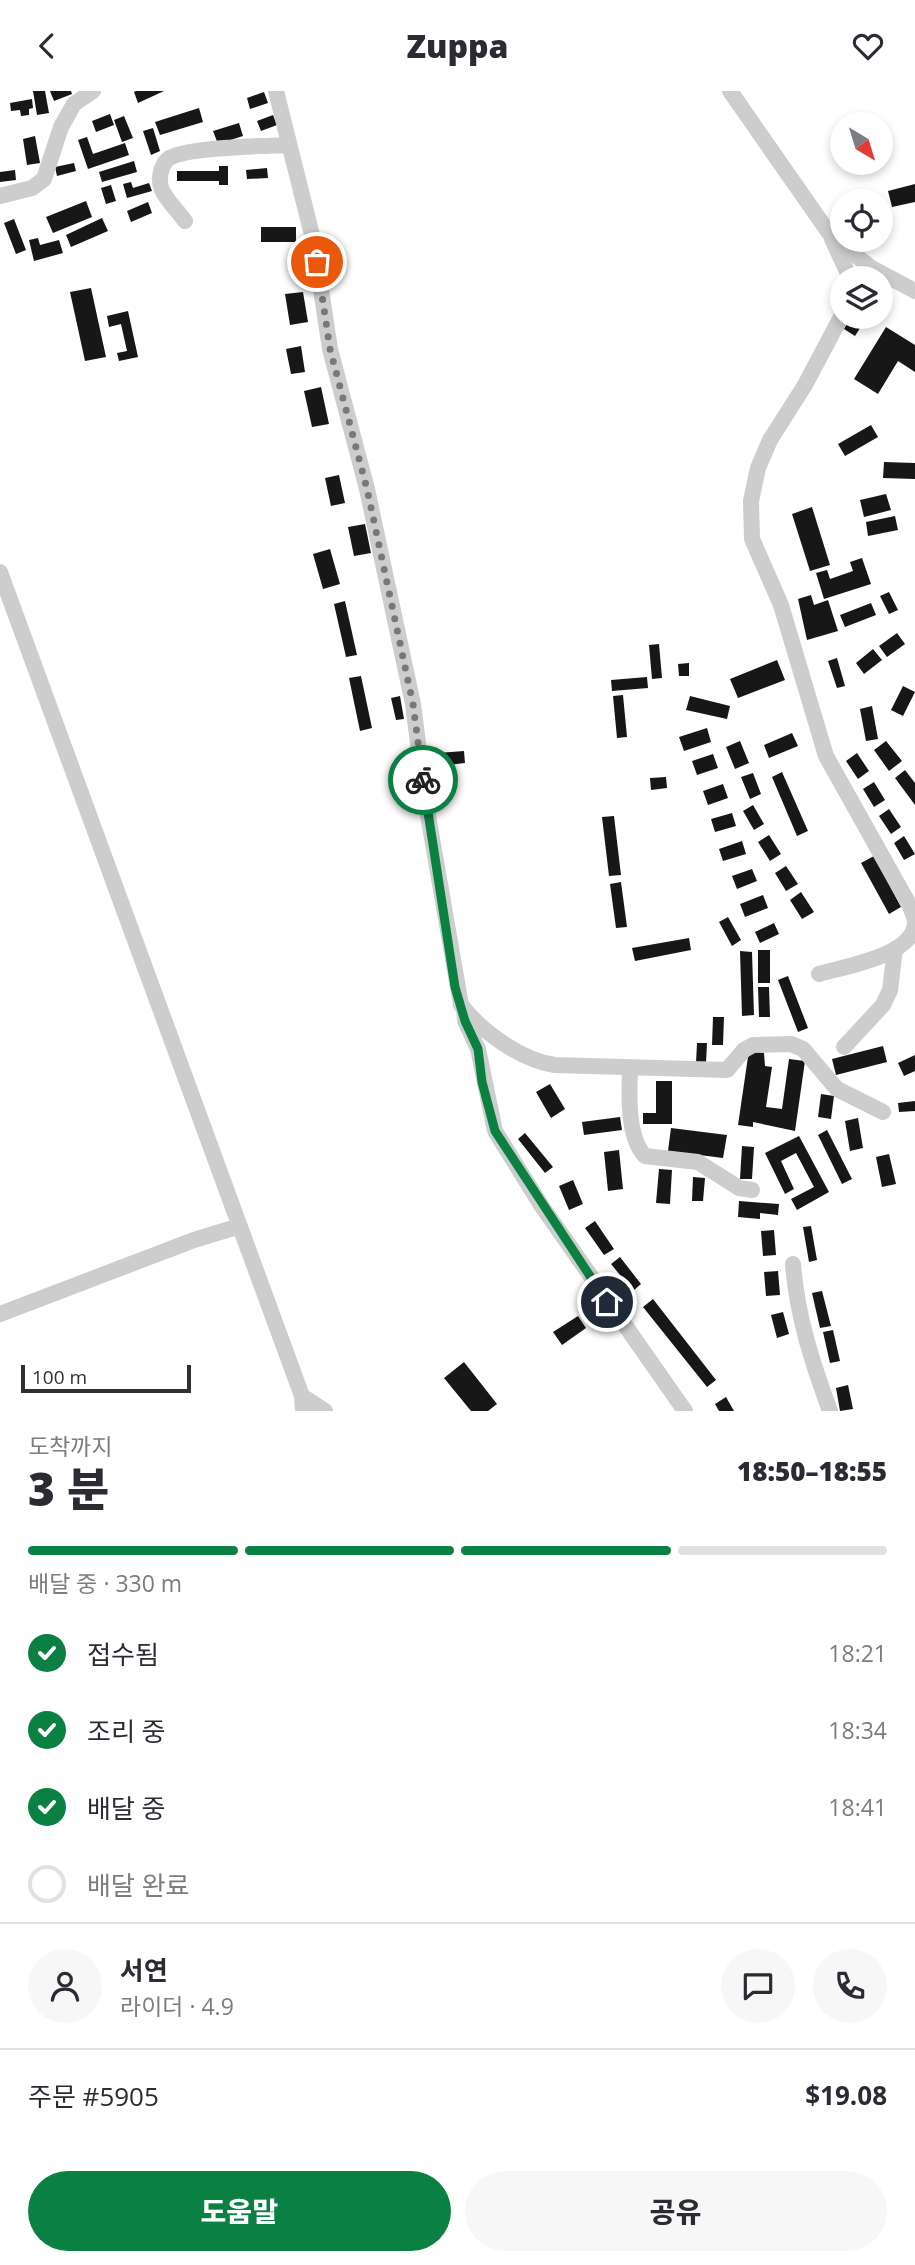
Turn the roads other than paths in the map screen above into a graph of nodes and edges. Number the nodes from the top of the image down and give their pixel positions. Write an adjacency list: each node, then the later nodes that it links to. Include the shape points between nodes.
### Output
1 (276, 91): 4 (street)
2 (730, 91): 7 (street)
3 (84, 93): 5 (street, via 61,127 44,179 32,188)
4 (288, 145): 6 (street, via 202,151 168,160 160,171 161,188); 14 (street, via 314,243 330,349 367,489 413,704 455,987)
5 (0, 196)
6 (186, 221)
7 (829, 233): 8 (street); 9 (street, via 870,267)
8 (844, 266)
9 (915, 291)
10 (835, 329): 12 (street, via 770,439 758,468 750,522 752,539 781,605 826,756 910,906 915,922)
11 (0, 572): 19 (street)
12 (895, 949): 13 (street, via 873,961); 15 (street, via 890,990 883,1005)
13 (819, 974)
14 (464, 1009): 16 (street, via 537,1062); 24 (street, via 478,1049 495,1131)
15 (844, 1047)
16 (630, 1069): 17 (street, via 727,1070 753,1045 790,1044 803,1049 837,1089); 18 (street, via 634,1133 645,1156 698,1162 739,1188)
17 (883, 1112)
18 (752, 1190)
19 (240, 1226): 21 (street); 22 (street)
20 (793, 1264): 25 (street, via 796,1303)
21 (0, 1314)
22 (303, 1403): 23 (street)
23 (324, 1411)
24 (685, 1411)
25 (830, 1411)

